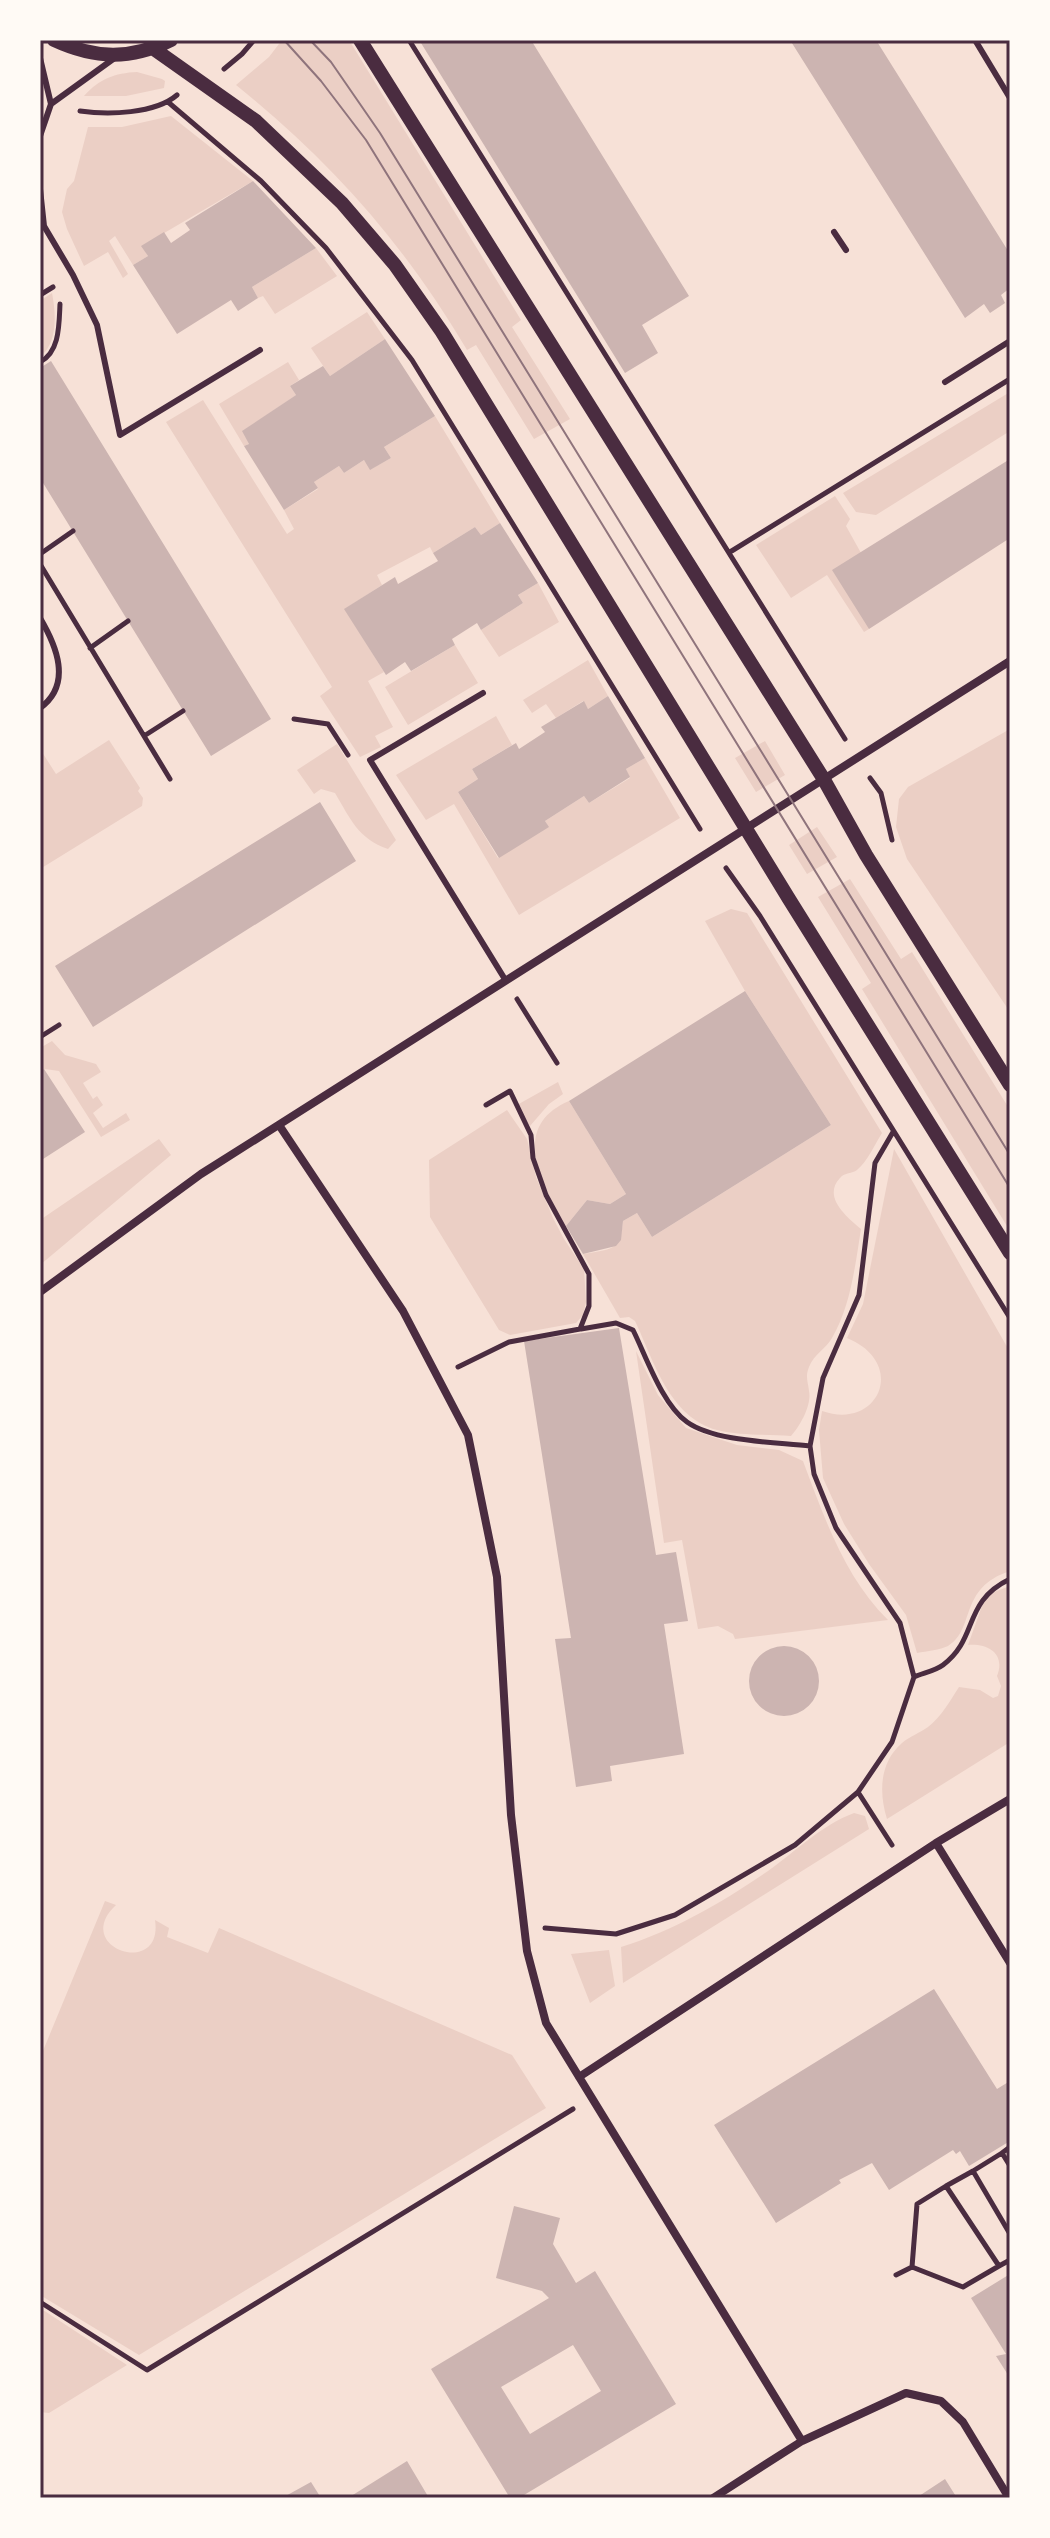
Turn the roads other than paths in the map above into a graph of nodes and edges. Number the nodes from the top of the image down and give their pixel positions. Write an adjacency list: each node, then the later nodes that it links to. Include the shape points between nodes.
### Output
1 (54, 40): 6 (street, via 80,52)
2 (171, 40): 5 (street)
3 (360, 40): 21 (street)
4 (975, 40): 8 (lane)
5 (154, 49): 6 (street); 22 (street, via 266,131 342,203 395,265 442,332)
6 (118, 56): 9 (lane)
7 (40, 58): 9 (lane)
8 (1010, 98)
9 (51, 104): 10 (lane)
10 (40, 136)
11 (40, 189): 15 (lane, via 44,226 97,325 120,435)
12 (834, 232): 13 (lane)
13 (846, 250)
14 (1010, 341): 16 (lane)
15 (260, 350)
16 (945, 382)
17 (40, 618): 20 (lane, via 60,663 57,684)
18 (1010, 661): 21 (street)
19 (483, 693): 23 (lane, via 370,760)
20 (40, 708)
21 (823, 778): 22 (street); 24 (street)
22 (746, 828): 23 (street); 26 (street)
23 (506, 981): 25 (street)
24 (1010, 1085)
25 (279, 1125): 27 (street, via 201,1174); 31 (street, via 403,1311 468,1435 497,1577 511,1815 527,1951 546,2023)
26 (1010, 1253)
27 (40, 1292)
28 (1010, 1799): 29 (street)
29 (936, 1843): 30 (street); 31 (street)
30 (1010, 1963)
31 (579, 2077): 32 (street)
32 (802, 2441): 33 (street); 34 (street, via 906,2393 941,2401 963,2422)
33 (713, 2498)
34 (1009, 2498)

